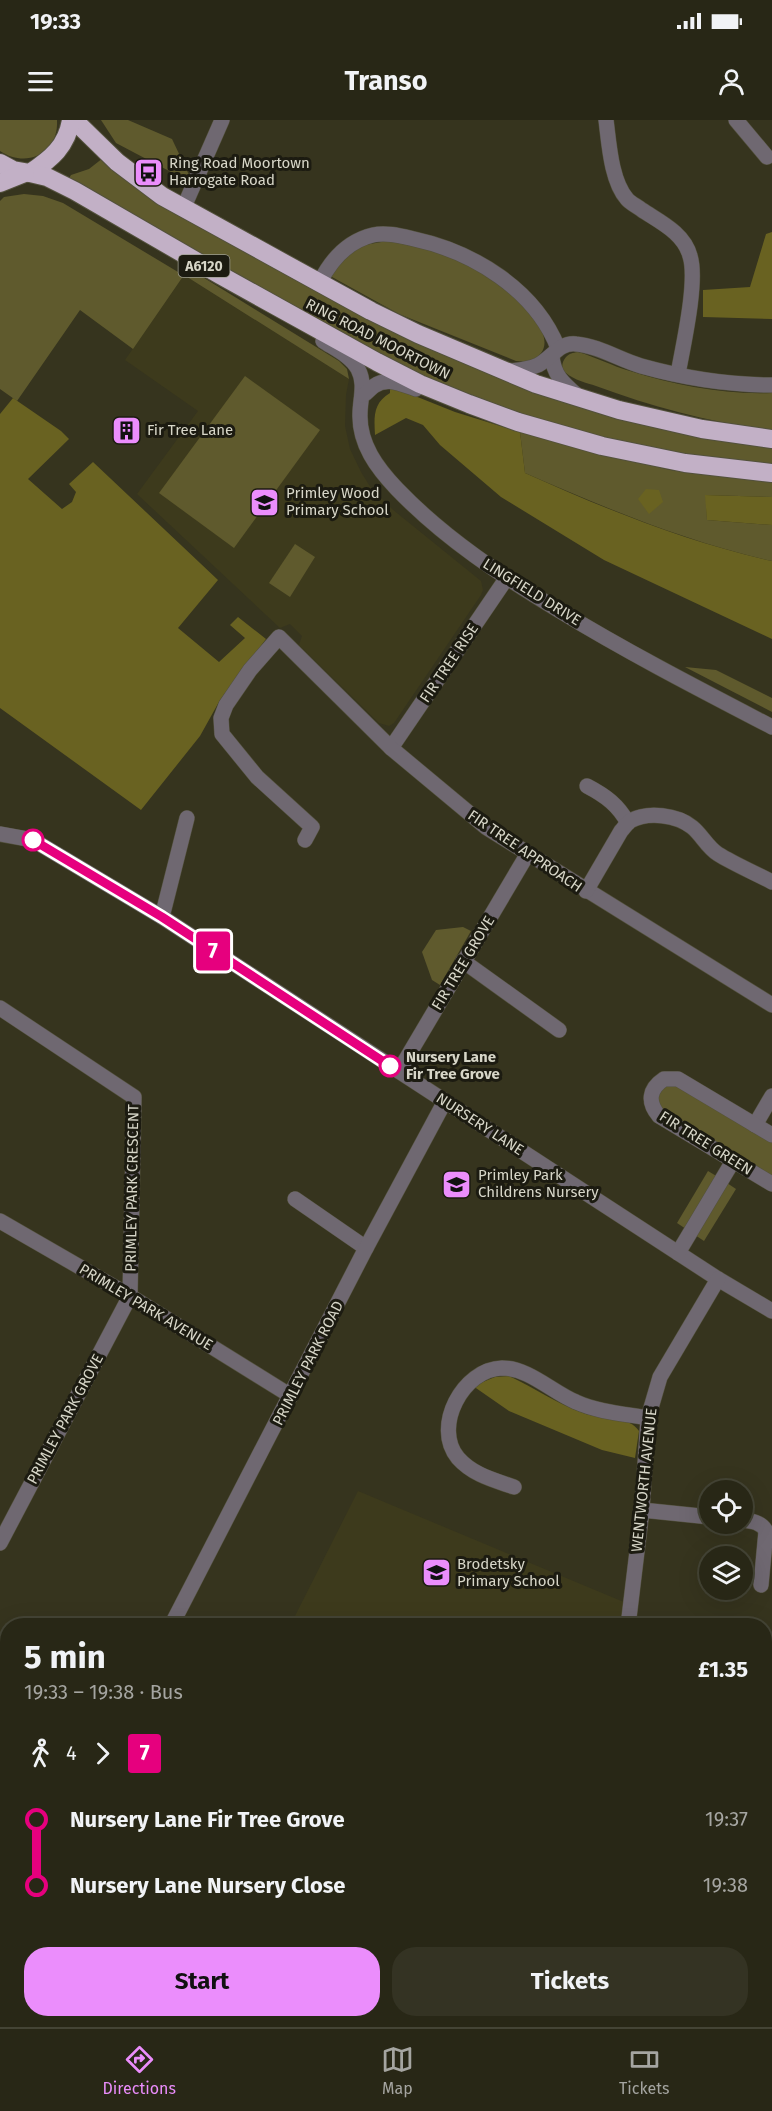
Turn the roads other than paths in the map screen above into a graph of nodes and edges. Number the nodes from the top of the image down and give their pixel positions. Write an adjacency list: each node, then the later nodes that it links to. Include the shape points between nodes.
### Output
1 (73, 120): 7 (highway, via 57,153); 9 (highway, RING ROAD MOORTOWN / A6120, via 117,162)
2 (222, 120): 9 (street)
3 (606, 120): 14 (street, via 613,164 627,200 671,229 685,243 691,258 691,285)
4 (736, 120): 5 (street)
5 (767, 157)
6 (0, 163): 7 (highway, RING ROAD MOORTOWN)
7 (28, 173): 8 (highway); 10 (highway, RING ROAD MOORTOWN / A6120, via 47,177 75,191)
8 (0, 183)
9 (183, 209): 11 (highway, RING ROAD MOORTOWN / A6120)
10 (220, 275): 16 (street, LINGFIELD DRIVE, via 351,360 360,375); 18 (highway, RING ROAD MOORTOWN / A6120, via 420,384)
11 (320, 282): 12 (street, via 336,258 360,240 375,235 398,235 427,241 476,261 512,285 550,329); 13 (highway, RING ROAD MOORTOWN / A6120, via 418,334)
12 (555, 352): 13 (street, via 526,370); 14 (street, via 575,344 589,346 640,366); 17 (street, via 554,369)
13 (505, 371): 17 (highway, RING ROAD MOORTOWN / A6120)
14 (678, 374): 15 (street, via 744,385)
15 (772, 385)
16 (363, 395): 18 (street, via 378,383 391,381); 21 (street, LINGFIELD DRIVE, via 360,426 379,470 435,524)
17 (581, 398): 19 (highway, RING ROAD MOORTOWN / A6120, via 702,429)
18 (518, 422): 20 (highway, RING ROAD MOORTOWN / A6120, via 602,446 685,463)
19 (772, 439)
20 (772, 473)
21 (506, 579): 22 (street, LINGFIELD DRIVE, via 674,676); 23 (street, FIR TREE RISE)
22 (772, 727)
23 (391, 748): 28 (street, FIR TREE APPROACH, via 279,637 226,705 220,718 222,734 257,777 312,827); 29 (street, FIR TREE APPROACH, via 468,814)
24 (587, 786): 26 (street, via 613,802)
25 (187, 818): 32 (street)
26 (628, 823): 30 (street, via 650,816 682,820 717,854); 31 (street)
27 (0, 834): 32 (street, NURSERY LANE, via 33,840)
28 (305, 840)
29 (527, 855): 31 (street, FIR TREE APPROACH); 33 (street, FIR TREE GROVE)
30 (772, 882)
31 (586, 891): 34 (street, FIR TREE APPROACH)
32 (162, 917): 37 (street, NURSERY LANE)
33 (463, 962): 36 (street); 37 (street, FIR TREE GROVE)
34 (772, 1005)
35 (0, 1008): 49 (street, PRIMLEY PARK CRESCENT, via 134,1097)
36 (559, 1030)
37 (399, 1071): 39 (street, NURSERY LANE)
38 (772, 1096): 40 (street)
39 (445, 1101): 46 (street, PRIMLEY PARK ROAD); 47 (street, NURSERY LANE)
40 (755, 1125): 41 (street, FIR TREE GREEN); 42 (street, FIR TREE GREEN, via 678,1078 664,1079 653,1089 651,1103 659,1116)
41 (772, 1135)
42 (733, 1161): 43 (street, FIR TREE GREEN); 47 (street)
43 (772, 1184)
44 (295, 1199): 46 (street)
45 (0, 1221): 49 (street, PRIMLEY PARK AVENUE)
46 (366, 1248): 51 (street, PRIMLEY PARK ROAD)
47 (678, 1253): 48 (street, NURSERY LANE)
48 (718, 1279): 50 (street, NURSERY LANE); 52 (street, WENTWORTH AVENUE, via 660,1377)
49 (130, 1296): 51 (street, PRIMLEY PARK AVENUE); 57 (street, PRIMLEY PARK GROVE)
50 (772, 1311)
51 (291, 1396): 59 (street, PRIMLEY PARK ROAD)
52 (648, 1418): 53 (street, via 578,1403 504,1368 481,1374 470,1381 452,1410 449,1440 468,1468); 54 (street, WENTWORTH AVENUE)
53 (514, 1486)
54 (642, 1510): 55 (street); 60 (street, WENTWORTH AVENUE)
55 (699, 1516)
56 (753, 1522): 58 (street, via 766,1531)
57 (0, 1543)
58 (761, 1585)
59 (175, 1618)
60 (629, 1618)

